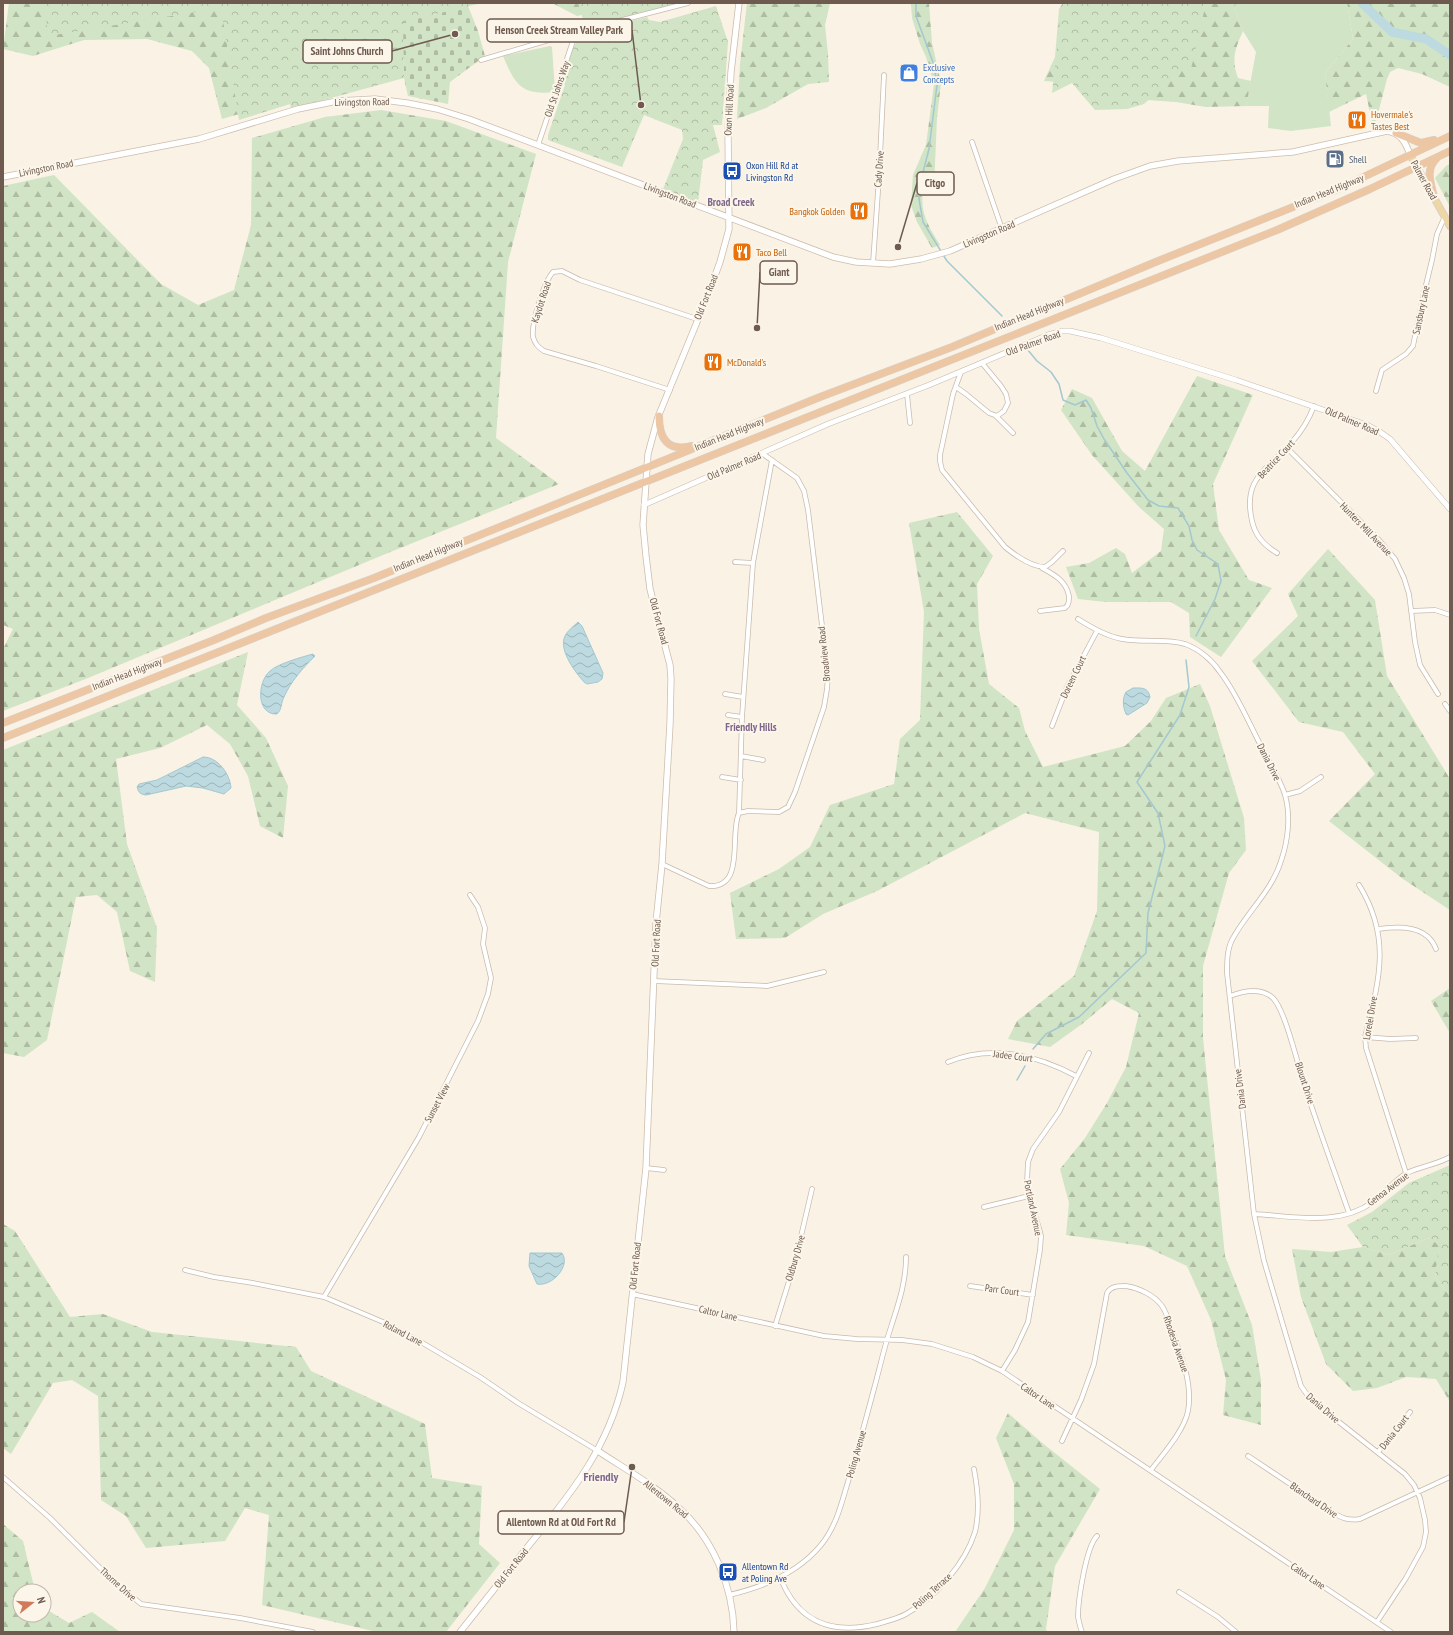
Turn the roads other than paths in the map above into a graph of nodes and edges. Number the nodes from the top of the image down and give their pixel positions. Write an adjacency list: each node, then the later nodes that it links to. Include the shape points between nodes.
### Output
1 (688, 3): 3 (street)
2 (739, 3): 17 (main road, Oxon Hill Road, via 731,72 728,131)
3 (576, 32): 4 (street); 9 (street, Old St Johns Way)
4 (481, 60)
5 (884, 76): 20 (street, Cady Drive)
6 (1396, 133): 7 (highway, via 1421,143); 11 (main road, via 1407,145); 19 (main road, Livingston Road, via 1379,132 1293,152 1178,161 1150,166 1126,174)
7 (1450, 136): 11 (highway, Indian Head Highway)
8 (972, 142): 19 (street)
9 (538, 145): 14 (main road, Livingston Road, via 432,108 392,101 348,100 298,109 199,139); 17 (main road, Livingston Road)
10 (1450, 151): 12 (highway, Indian Head Highway)
11 (1410, 155): 13 (main road, Palmer Road); 33 (highway, Indian Head Highway, via 1338,189 952,347)
12 (1437, 157): 13 (highway, Indian Head Highway); 15 (highway, via 1429,170)
13 (1417, 166): 15 (main road, Palmer Road); 38 (highway, Indian Head Highway, via 1277,230)
14 (3, 177)
15 (1434, 197): 16 (main road, Palmer Road)
16 (1445, 216): 18 (main road, Palmer Road); 26 (street, Sansbury Lane, via 1437,234 1413,346 1406,354 1382,370)
17 (729, 218): 20 (main road, Livingston Road, via 833,257); 21 (main road, Old Fort Road, via 729,229 720,262)
18 (1450, 226)
19 (1002, 229): 20 (main road, Livingston Road, via 933,256 890,264)
20 (872, 263)
21 (697, 319): 25 (main road, Old Fort Road); 25 (street, Kaydot Road, via 580,280 562,271 553,272 547,282 534,323 533,336 537,346 544,352)
22 (982, 363): 23 (street, Old Palmer Road); 28 (street, Old Palmer Road, via 1048,335 1062,331 1081,332); 30 (street, via 1001,386 1007,398 1008,403 1004,411)
23 (961, 372): 24 (street); 27 (street, Old Palmer Road)
24 (956, 387): 30 (street); 45 (street, via 940,455 942,470 1005,547 1022,559)
25 (670, 390): 29 (main road, Old Fort Road)
26 (1376, 391)
27 (906, 394): 31 (street); 35 (street, Old Palmer Road, via 828,424)
28 (1314, 406): 34 (street, Beatrice Court, via 1302,429); 40 (street, Old Palmer Road, via 1367,425 1385,436 1403,453)
29 (659, 416): 33 (highway, via 659,428 663,439 674,447 688,447); 37 (main road, Old Fort Road)
30 (996, 416): 32 (street)
31 (910, 423)
32 (1013, 433)
33 (712, 441): 37 (highway, Indian Head Highway)
34 (1287, 448): 42 (street, Beatrice Court, via 1259,476 1252,489 1249,503 1252,524 1257,534 1262,542); 47 (street, Hunters Mill Avenue, via 1391,554 1404,578)
35 (763, 454): 36 (street, Broadview Road); 39 (street, Old Palmer Road)
36 (772, 460): 44 (street); 67 (street, Broadview Road, via 797,478 804,490 826,658 827,689 824,707 788,807 779,812)
37 (647, 466): 38 (main road, Old Fort Road); 58 (highway, Indian Head Highway, via 374,578 273,615)
38 (646, 482): 39 (main road, Old Fort Road); 60 (highway, Indian Head Highway)
39 (644, 505): 68 (main road, Old Fort Road, via 643,525 649,583 668,655 671,679)
40 (1450, 509)
41 (1062, 551): 45 (street, via 1052,562)
42 (1277, 553)
43 (735, 562): 44 (street)
44 (753, 563): 53 (street)
45 (1041, 567): 46 (street, via 1061,580 1066,587 1069,600 1066,608)
46 (1040, 611)
47 (1411, 611): 48 (street, via 1435,610); 52 (street, Hunters Mill Avenue, via 1420,665)
48 (1450, 615)
49 (1078, 620): 50 (street, Dania Drive)
50 (1097, 631): 59 (street, Doreen Court, via 1067,687); 66 (street, Dania Drive, via 1122,639 1185,644 1211,661 1237,700)
51 (725, 694): 53 (street)
52 (1438, 694)
53 (743, 697): 57 (street)
54 (1445, 704): 55 (street)
55 (1450, 711)
56 (728, 716): 57 (street)
57 (742, 717): 61 (street)
58 (3, 723)
59 (1052, 726)
60 (3, 738)
61 (741, 756): 62 (street); 65 (street)
62 (763, 760)
63 (722, 777): 65 (street)
64 (1321, 777): 66 (street, via 1300,792)
65 (741, 780): 67 (street)
66 (1285, 795): 75 (street, Dania Drive, via 1288,819 1282,860 1276,876 1232,941 1227,958)
67 (739, 813): 68 (street, via 733,864 730,875 722,885 709,886)
68 (662, 864): 74 (main road, Old Fort Road)
69 (1359, 885): 71 (street, Lorelei Drive, via 1370,904)
70 (470, 895): 95 (street, Sunset View, via 478,907 485,928 483,944 491,978 487,998 458,1063 419,1137)
71 (1378, 929): 72 (street, via 1394,927 1418,931 1431,939); 76 (street, Lorelei Drive, via 1380,962)
72 (1436, 949)
73 (824, 972): 74 (street, via 767,986)
74 (654, 980): 82 (main road, Old Fort Road)
75 (1230, 996): 88 (street, Blount Drive, via 1240,992 1257,991 1271,997 1281,1010); 89 (street, Dania Drive)
76 (1365, 1038): 77 (street); 84 (street, Lorelei Drive, via 1372,1071)
77 (1416, 1038)
78 (1089, 1053): 80 (street, Portland Avenue)
79 (948, 1062): 80 (street, Jadee Court, via 980,1054 1009,1054 1044,1062)
80 (1076, 1076): 86 (street, Portland Avenue, via 1059,1112 1029,1157 1026,1171)
81 (1450, 1157): 84 (street, Genoa Avenue, via 1434,1165)
82 (646, 1168): 83 (street); 93 (main road, Old Fort Road)
83 (664, 1170)
84 (1406, 1173): 88 (street, Genoa Avenue, via 1373,1202)
85 (812, 1189): 96 (street, Oldbury Drive, via 795,1262)
86 (1029, 1196): 87 (street); 94 (street, Portland Avenue, via 1041,1236)
87 (984, 1207)
88 (1349, 1213): 89 (street, Genoa Avenue, via 1327,1218)
89 (1254, 1214): 103 (street, Dania Drive, via 1264,1262 1301,1386 1310,1400)
90 (906, 1256): 97 (street, Poling Avenue, via 905,1279)
91 (185, 1270): 95 (street, Roland Lane)
92 (970, 1286): 94 (street, Parr Court)
93 (632, 1294): 96 (street, Caltor Lane); 102 (main road, Old Fort Road, via 619,1400)
94 (1033, 1295): 98 (street, Portland Avenue, via 1024,1331)
95 (324, 1297): 102 (street, Roland Lane, via 383,1322 421,1342)
96 (775, 1326): 97 (street, Caltor Lane, via 838,1338)
97 (887, 1339): 98 (street, Caltor Lane, via 915,1341 948,1348); 111 (street, Poling Avenue, via 860,1443 834,1525 810,1556)
98 (1002, 1372): 100 (street, Caltor Lane)
99 (1410, 1412): 103 (street, Dania Court)
100 (1072, 1419): 101 (street, Rhodesia Avenue); 106 (street, Caltor Lane); 106 (street, Rhodesia Avenue, via 1094,1364 1107,1293 1110,1289 1122,1286 1150,1295 1165,1312 1184,1366 1189,1394 1188,1412 1184,1423)
101 (1062, 1442)
102 (598, 1451): 113 (main road, Allentown Road, via 658,1491 689,1517 713,1552); 116 (main road, Old Fort Road, via 562,1503)
103 (1378, 1452): 109 (street, Dania Drive, via 1405,1474)
104 (1248, 1456): 109 (street, Blanchard Drive, via 1347,1520 1360,1519)
105 (974, 1469): 111 (street, Poling Terrace, via 978,1513 970,1546 945,1581 906,1614 860,1627 831,1626 814,1620 801,1611 789,1597)
106 (1151, 1470): 114 (street, Caltor Lane)
107 (3, 1477): 115 (street, Thorne Drive, via 141,1604 240,1618)
108 (1450, 1477): 109 (street, Blanchard Drive)
109 (1418, 1492): 114 (street, Dania Drive, via 1424,1508 1426,1532 1423,1547)
110 (1097, 1536): 118 (street, via 1090,1545 1081,1589 1078,1618)
111 (780, 1578): 113 (street, Poling Avenue)
112 (1179, 1592): 119 (street)
113 (730, 1595): 117 (main road, Allentown Road)
114 (1377, 1622): 120 (street, Caltor Lane)
115 (313, 1632)
116 (460, 1632)
117 (734, 1632)
118 (1082, 1632)
119 (1236, 1632)
120 (1391, 1632)

